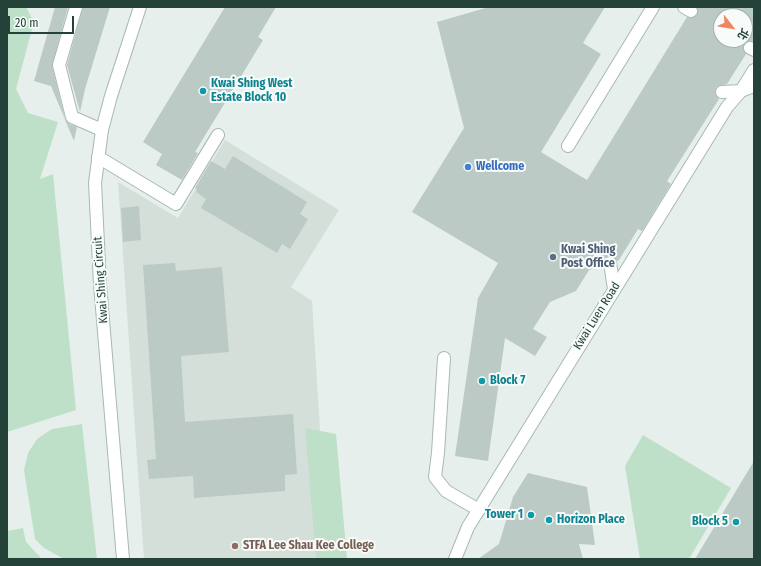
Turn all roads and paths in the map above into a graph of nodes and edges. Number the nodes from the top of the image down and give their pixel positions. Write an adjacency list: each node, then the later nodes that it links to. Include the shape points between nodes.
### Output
1 (76, 7): 8 (street, via 59,65 72,117)
2 (140, 7): 8 (street, Kwai Shing Circuit)
3 (653, 7): 10 (street)
4 (754, 70): 6 (street)
5 (754, 86): 6 (street, Kwai Luen Road)
6 (741, 91): 7 (street); 13 (street, Kwai Luen Road, via 727,106)
7 (722, 92)
8 (102, 130): 11 (street, Kwai Shing Circuit)
9 (218, 135): 11 (street, via 176,204)
10 (568, 146)
11 (98, 157): 16 (street, Kwai Shing Circuit, via 95,183 100,284)
12 (610, 263): 13 (street)
13 (614, 289): 15 (street, Kwai Luen Road)
14 (444, 358): 15 (street, via 435,477 446,491)
15 (479, 510): 17 (street, Kwai Luen Road, via 468,527)
16 (124, 559)
17 (455, 559)

